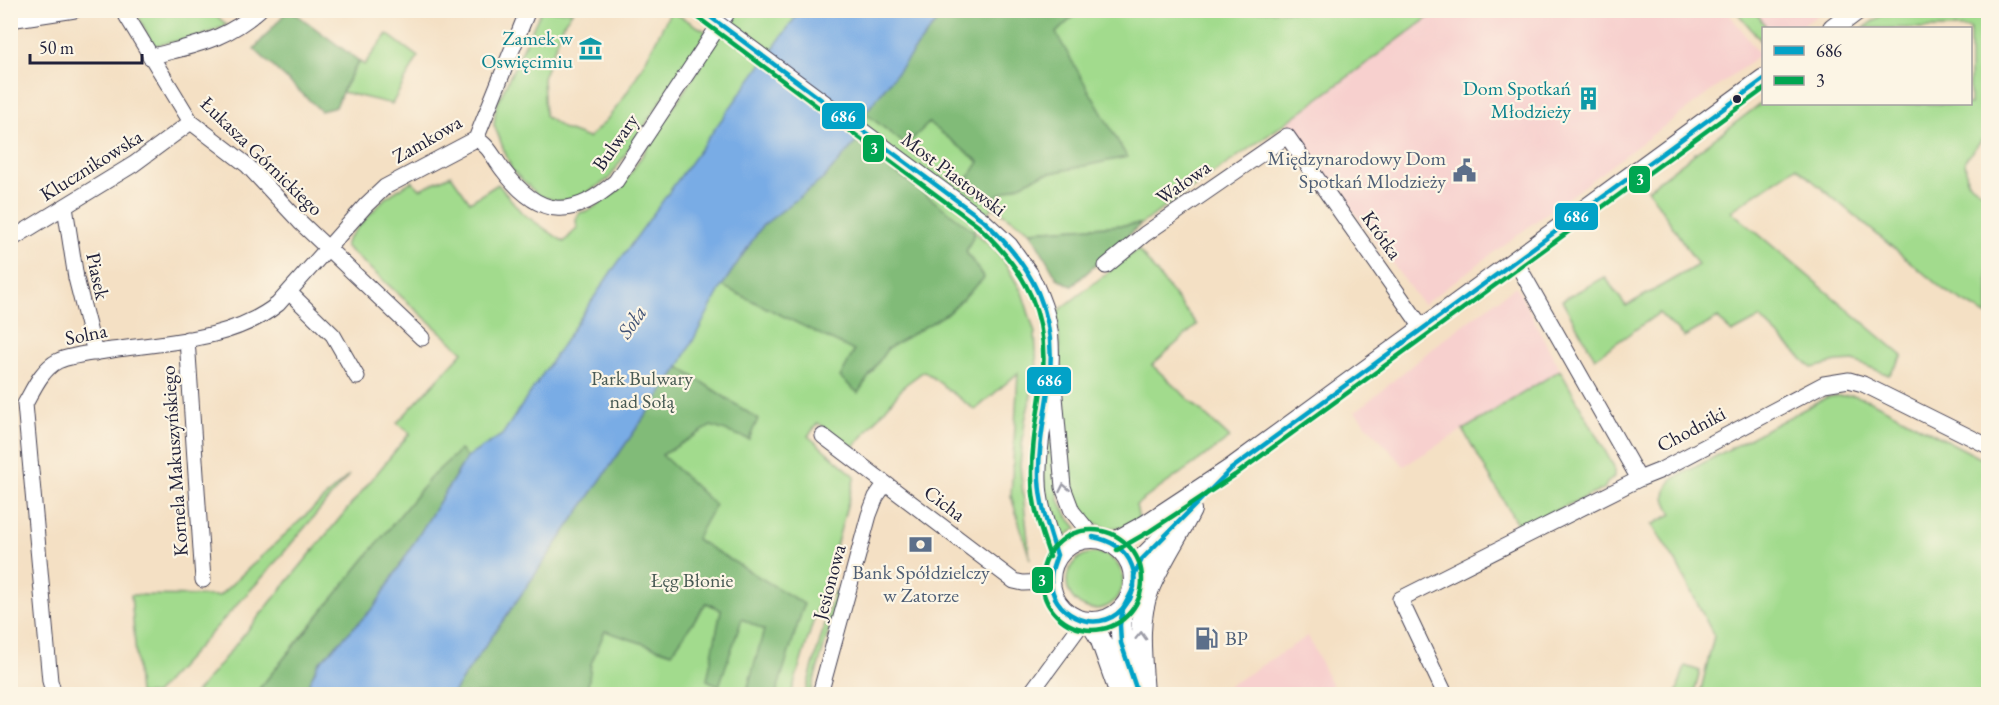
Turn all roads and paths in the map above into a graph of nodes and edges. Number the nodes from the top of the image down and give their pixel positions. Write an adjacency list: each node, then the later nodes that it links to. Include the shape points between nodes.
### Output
1 (75, 10): 8 (street)
2 (123, 10): 10 (street, Łukasza Górnickiego)
3 (259, 10): 10 (street, via 219,38)
4 (528, 10): 14 (street, Zamkowa)
5 (700, 10): 25 (street, Most Piastowski, bridge, via 983,220 1010,245 1041,295 1048,317)
6 (729, 10): 14 (street, Bulwary, via 616,181 584,204 554,208 533,201)
7 (1857, 10): 9 (main road)
8 (10, 20)
9 (1834, 27)
10 (150, 57): 12 (street, Łukasza Górnickiego)
11 (1762, 80): 18 (main road)
12 (191, 122): 15 (street, Klucznikowska); 17 (street, Łukasza Górnickiego, via 248,165)
13 (1287, 136): 19 (street, Wałowa, via 1145,234); 21 (street, Krótka)
14 (476, 139): 17 (street, Zamkowa, via 385,187)
15 (65, 207): 16 (street, Klucznikowska); 24 (street, Piasek, via 76,278)
16 (10, 240)
17 (328, 249): 20 (street, Solna); 22 (street, Łukasza Górnickiego)
18 (1516, 262): 21 (main road); 30 (street)
19 (1106, 266)
20 (290, 292): 23 (street, Solna, via 249,323); 26 (street, via 333,335)
21 (1423, 329): 29 (main road)
22 (422, 338)
23 (187, 339): 24 (street, Solna); 37 (street, Kornela Makuszyńskiego)
24 (95, 353): 41 (street, Solna, via 59,361 42,374 25,404)
25 (1051, 367): 33 (street, one-way to 25, via 1072,512 1063,487); 35 (street, via 1039,479 1042,511)
26 (357, 377)
27 (823, 436): 31 (street, Cicha)
28 (1989, 446): 30 (street, Chodniki, via 1863,384 1838,380 1792,399)
29 (1231, 469): 32 (main road); 34 (main road)
30 (1639, 479): 47 (street, Chodniki, via 1400,599)
31 (885, 484): 38 (street, Cicha, via 1014,581); 42 (street, Jesionowa, via 869,515)
32 (1191, 510): 36 (main road, via 1142,559); 46 (main road, one-way to 32, via 1142,617 1149,589)
33 (1093, 537): 34 (main road); 35 (main road, via 1077,540)
34 (1113, 543): 36 (main road, via 1127,556)
35 (1057, 555): 38 (main road)
36 (1134, 576): 39 (main road, via 1130,599)
37 (203, 580)
38 (1049, 582): 40 (main road, via 1060,608)
39 (1123, 609): 40 (main road, via 1102,621); 45 (main road, via 1121,643)
40 (1085, 622): 43 (street); 44 (main road, via 1100,639)
41 (54, 694)
42 (820, 694)
43 (1030, 694)
44 (1120, 694)
45 (1138, 694)
46 (1144, 694)
47 (1445, 694)

